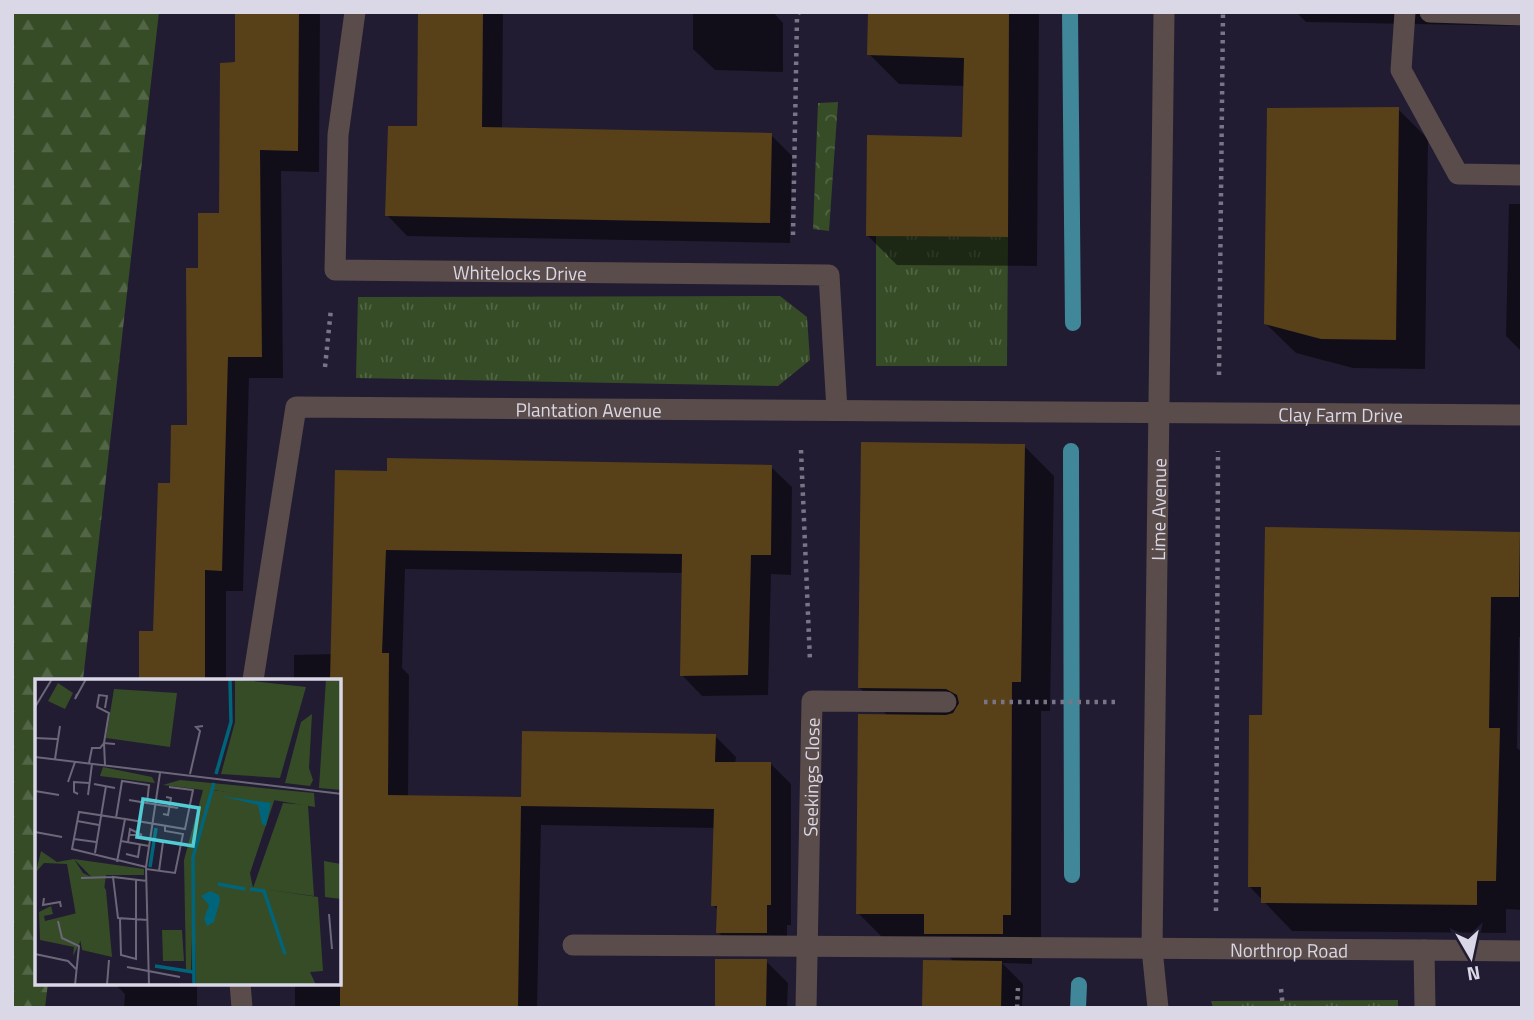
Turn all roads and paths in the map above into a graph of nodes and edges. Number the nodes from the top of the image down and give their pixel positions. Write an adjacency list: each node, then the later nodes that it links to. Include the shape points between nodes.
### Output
1 (355, 12): 9 (street, via 338,135)
2 (799, 12): 10 (path)
3 (1164, 12): 14 (street, Lime Avenue)
4 (1223, 12): 15 (path)
5 (1405, 12): 8 (street, via 1401,70 1458,174)
6 (1430, 12): 7 (street)
7 (1522, 15)
8 (1522, 175)
9 (335, 270): 10 (street, Whitelocks Drive); 11 (path)
10 (792, 275): 12 (street, Whitelocks Drive, via 829,275)
11 (321, 407): 13 (street, Plantation Avenue); 17 (street, Plantation Avenue, via 296,407)
12 (837, 410): 13 (street, Plantation Avenue); 14 (street, Plantation Avenue)
13 (799, 411): 18 (path)
14 (1159, 413): 15 (street, Clay Farm Drive); 24 (street, Lime Avenue)
15 (1218, 414): 16 (street, Clay Farm Drive); 25 (path)
16 (1522, 415)
17 (253, 679)
18 (812, 701): 19 (street, Seekings Close); 23 (street, Seekings Close)
19 (946, 702)
20 (1016, 702): 21 (path)
21 (1085, 702)
22 (573, 945): 23 (street)
23 (807, 947): 24 (street); 30 (street, Seekings Close)
24 (1152, 949): 25 (street, Northrop Road); 31 (street, Lime Avenue)
25 (1216, 949): 26 (street, Northrop Road)
26 (1424, 950): 27 (street, Northrop Road); 32 (street)
27 (1522, 951)
28 (240, 985): 29 (street)
29 (242, 1008)
30 (806, 1008)
31 (1158, 1008)
32 (1424, 1008)

